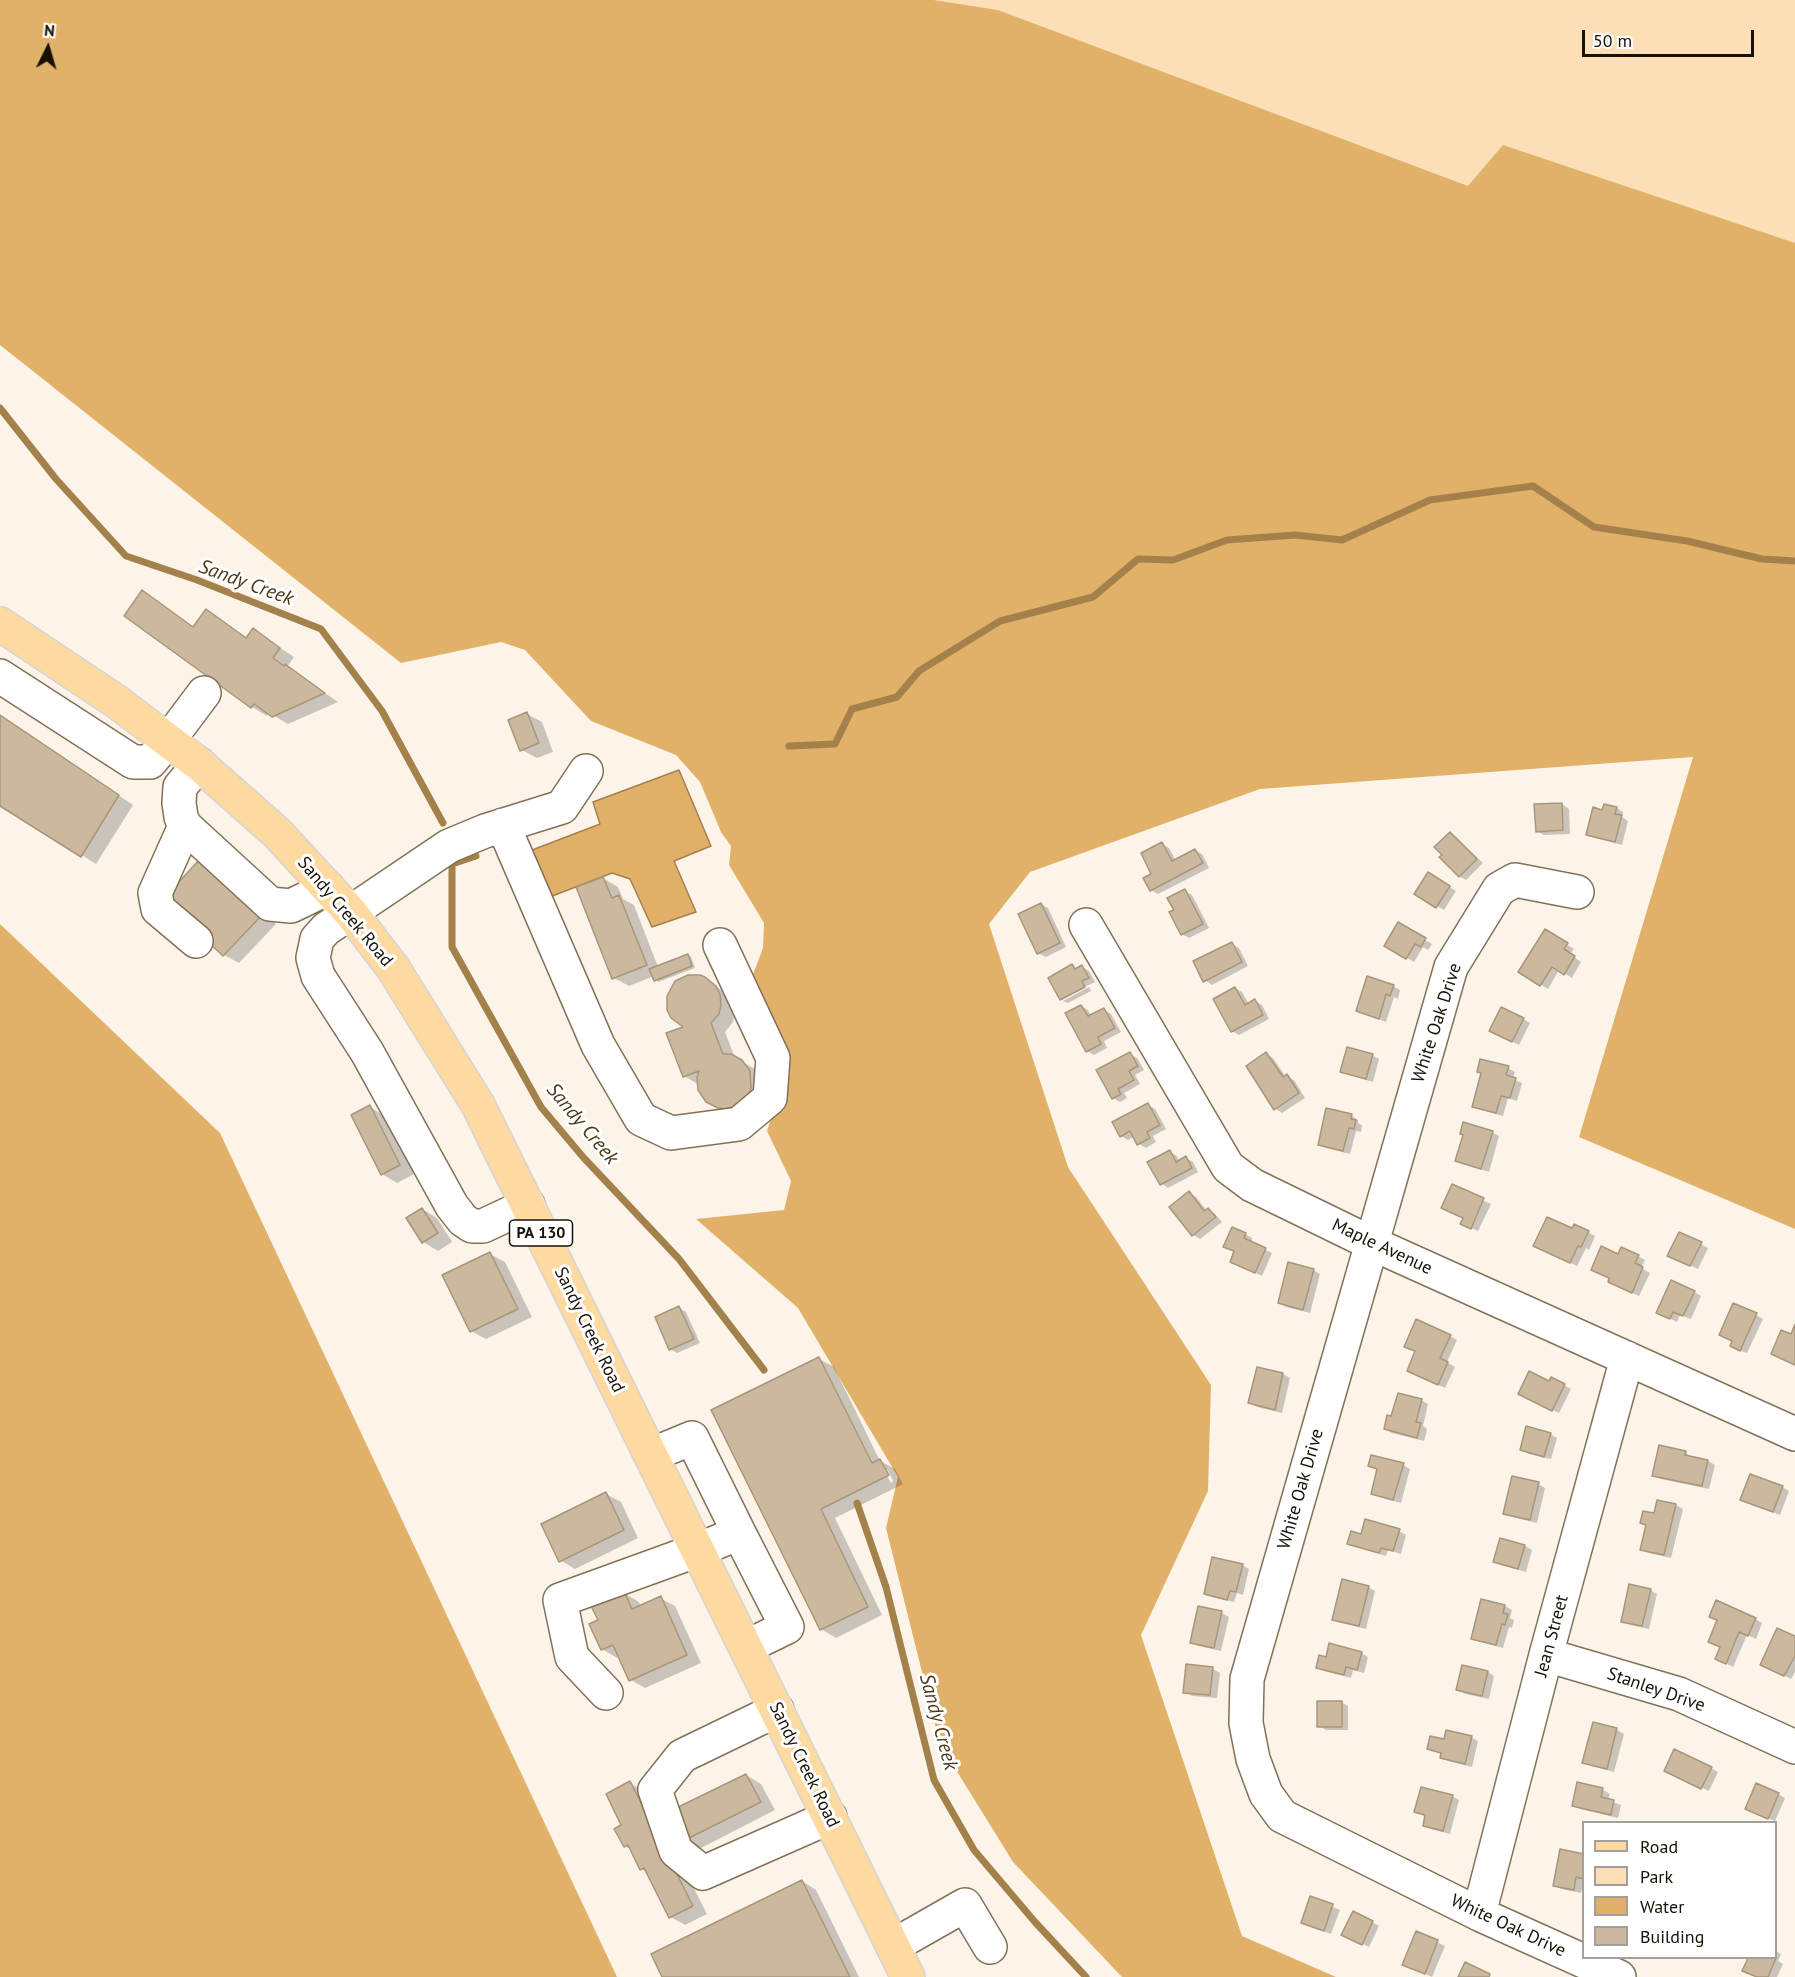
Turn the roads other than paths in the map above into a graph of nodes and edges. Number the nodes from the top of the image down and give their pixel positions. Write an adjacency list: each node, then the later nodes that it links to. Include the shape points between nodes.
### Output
1 (0, 624): 4 (main road, Sandy Creek Road / PA 130)
2 (0, 676): 4 (street, via 133,762 150,762)
3 (204, 693): 4 (street)
4 (168, 741): 5 (main road, Sandy Creek Road / PA 130)
5 (199, 764): 8 (street, via 180,787 179,803); 9 (main road, Sandy Creek Road / PA 130, via 277,833)
6 (586, 771): 7 (street, via 562,807)
7 (503, 825): 11 (street, via 449,846); 14 (street, via 598,1046 641,1119 671,1133 739,1124 770,1098 773,1058)
8 (185, 826): 9 (street, via 270,904 291,906); 13 (street, via 155,892 158,909)
9 (328, 888): 11 (main road, Sandy Creek Road / PA 130)
10 (1577, 892): 16 (street, White Oak Drive, via 1515,880 1499,889 1451,968)
11 (351, 913): 15 (main road, Sandy Creek Road / PA 130, via 393,968 478,1105); 15 (street, via 326,928 317,939 313,958 318,976 367,1052 452,1206 472,1226 483,1226)
12 (1086, 925): 16 (street, Maple Avenue, via 1228,1167 1252,1185)
13 (196, 941)
14 (720, 945)
15 (528, 1205): 19 (main road, Sandy Creek Road / PA 130)
16 (1371, 1244): 17 (street, Maple Avenue); 28 (street, White Oak Drive, via 1247,1679 1246,1723 1253,1759 1266,1794 1282,1816)
17 (1627, 1358): 18 (street, Maple Avenue); 23 (street, Jean Street)
18 (1795, 1434)
19 (651, 1455): 20 (street, via 692,1438); 21 (main road, Sandy Creek Road / PA 130)
20 (739, 1533): 21 (street); 22 (street, via 787,1627)
21 (698, 1550): 22 (main road, Sandy Creek Road / PA 130); 24 (street, via 560,1600 572,1657)
22 (746, 1647): 25 (main road, Sandy Creek Road / PA 130)
23 (1546, 1655): 26 (street, Stanley Drive, via 1679,1694); 28 (street, Jean Street)
24 (606, 1693)
25 (777, 1710): 27 (main road, Sandy Creek Road / PA 130); 27 (street, via 682,1756 655,1790 676,1851 703,1873)
26 (1795, 1747)
27 (830, 1817): 29 (main road, Sandy Creek Road / PA 130)
28 (1479, 1914): 32 (street, White Oak Drive)
29 (893, 1946): 30 (street, via 965,1905); 31 (main road, Sandy Creek Road / PA 130)
30 (990, 1947)
31 (908, 1977)
32 (1619, 1977)

